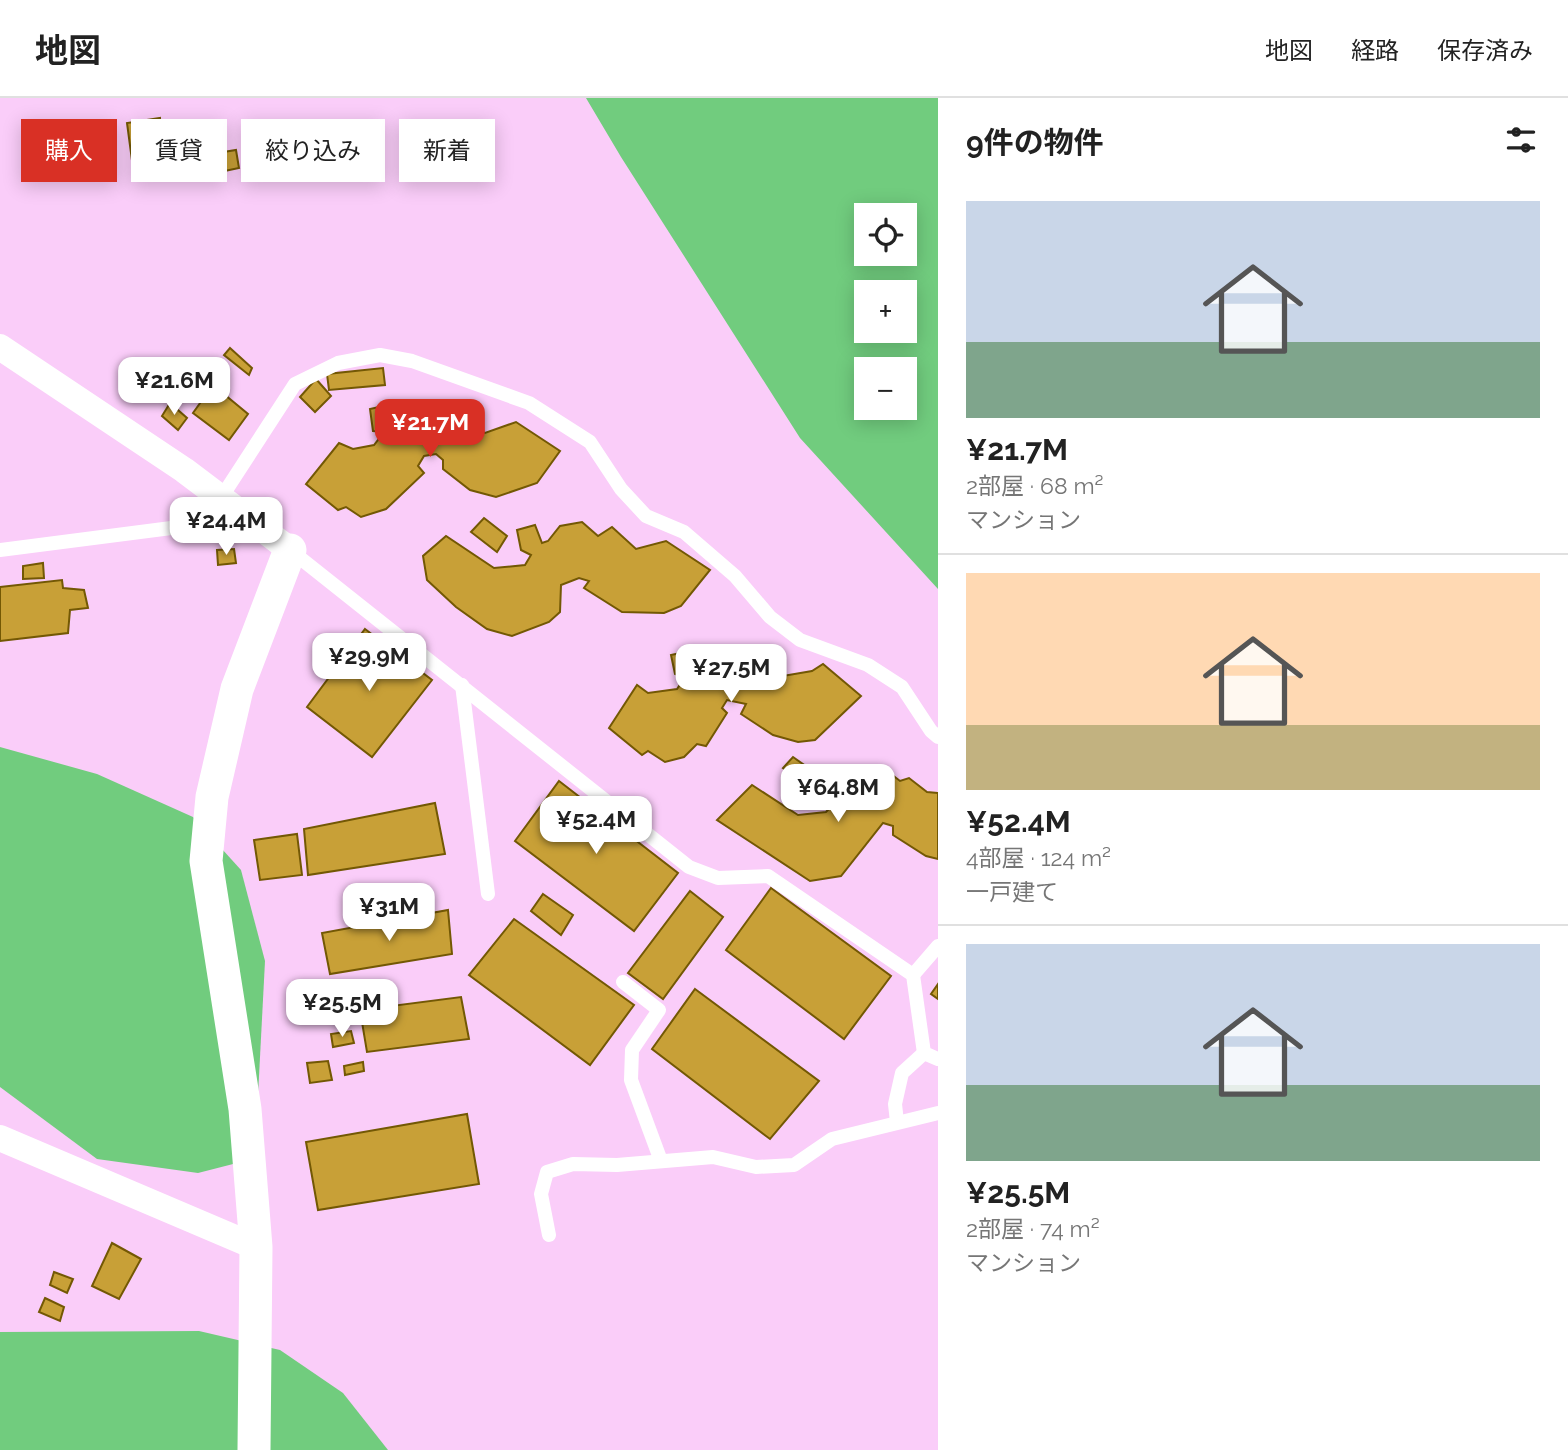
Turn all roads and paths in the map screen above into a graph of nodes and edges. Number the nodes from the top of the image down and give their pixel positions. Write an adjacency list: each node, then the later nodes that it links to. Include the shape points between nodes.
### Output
1 (0, 347): 2 (street)
2 (221, 498): 3 (lane, via 210,523); 4 (street); 6 (lane, via 295,384 338,363 380,355 412,361 529,403 590,442 621,489 646,516 684,532 735,576 770,617 800,640 868,665 902,687)
3 (0, 550)
4 (290, 550): 5 (lane); 18 (street, via 237,690 212,797 206,861 245,1109)
5 (462, 685): 7 (lane); 9 (lane, via 689,867 718,878 768,876)
6 (938, 737)
7 (488, 894)
8 (938, 946): 9 (lane)
9 (914, 975): 11 (lane)
10 (623, 982): 16 (lane, via 659,1010 632,1050 631,1080)
11 (924, 1053): 12 (lane); 14 (lane, via 902,1073 895,1104)
12 (938, 1059)
13 (938, 1113): 14 (lane)
14 (897, 1122): 16 (lane, via 832,1139 794,1165 756,1167 713,1157)
15 (0, 1138): 18 (street)
16 (661, 1161): 17 (lane, via 573,1164 547,1172 541,1194)
17 (549, 1235)
18 (256, 1247): 19 (street)
19 (254, 1450)

